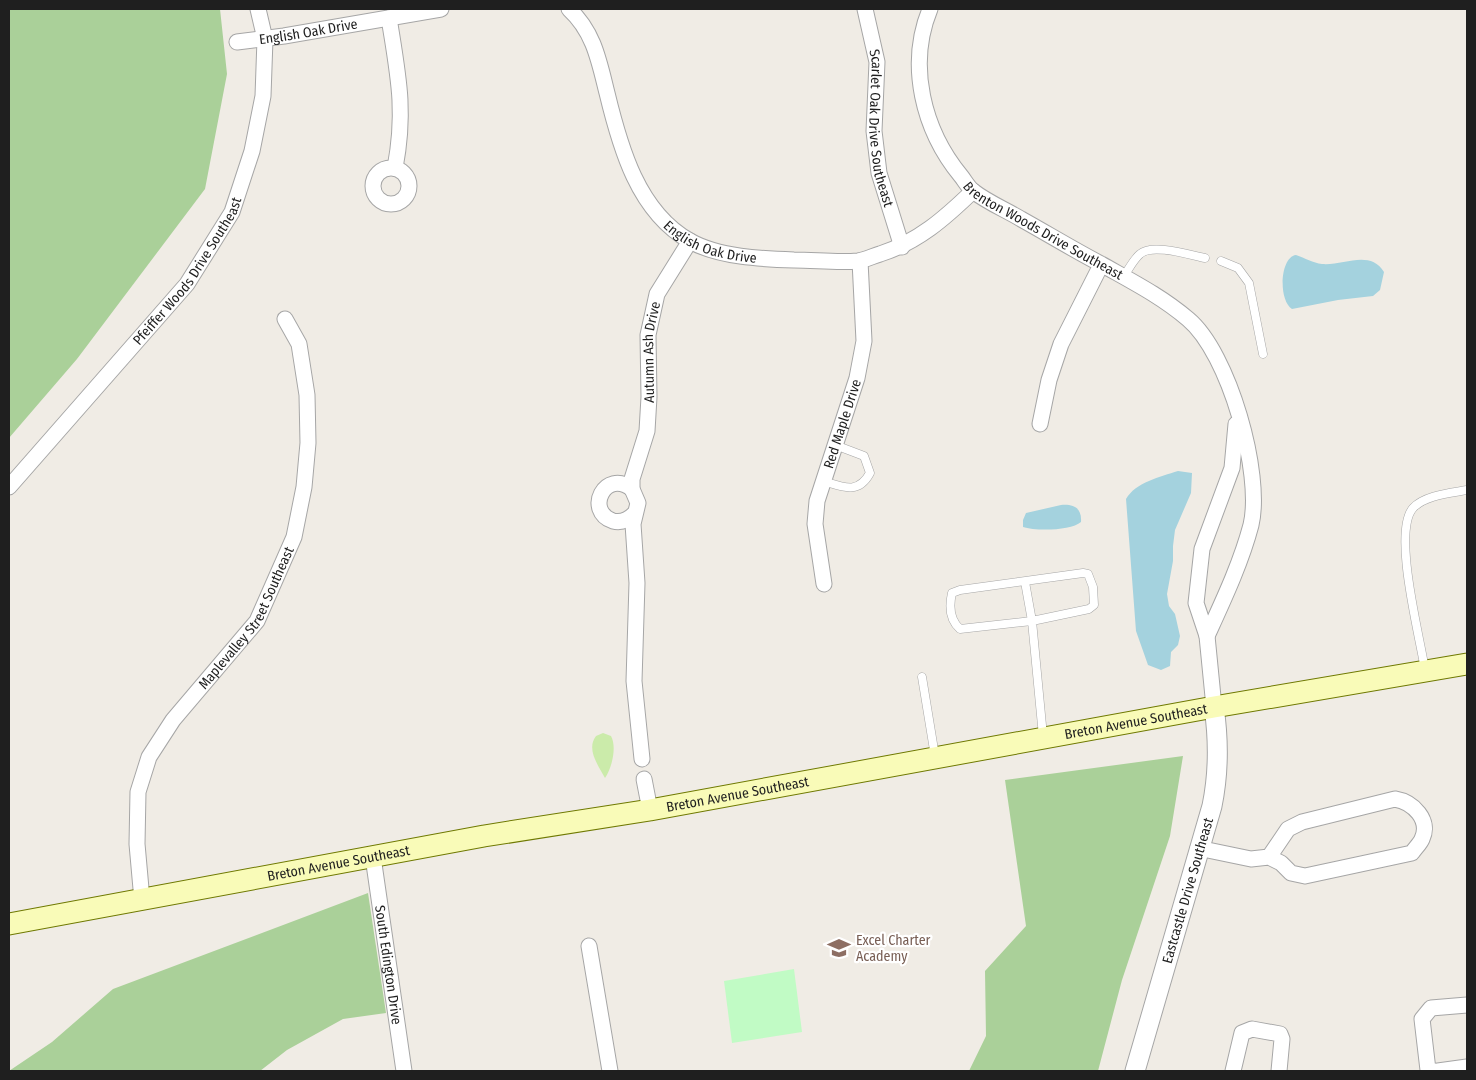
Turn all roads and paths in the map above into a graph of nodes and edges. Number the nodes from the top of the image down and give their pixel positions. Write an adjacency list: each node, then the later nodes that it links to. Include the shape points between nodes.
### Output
1 (258, 9): 7 (street, Pfeiffer Woods Drive Southeast)
2 (441, 9): 6 (street, English Oak Drive)
3 (569, 9): 11 (street, English Oak Drive, via 582,21 596,50 619,144 638,186 663,220)
4 (865, 9): 12 (street, Scarlet Oak Drive Southeast, via 877,62 874,131 879,173)
5 (930, 9): 10 (street, Brenton Woods Drive Southeast, via 923,25 919,64 922,99 935,138 947,160)
6 (389, 18): 7 (street, English Oak Drive); 9 (street, via 400,83 402,121)
7 (265, 39): 8 (street, English Oak Drive); 26 (street, Pfeiffer Woods Drive Southeast, via 263,96 252,151 232,212 187,284)
8 (236, 42)
9 (394, 168)
10 (973, 191): 12 (street, English Oak Drive, via 940,222); 16 (street, Brenton Woods Drive Southeast)
11 (690, 242): 14 (street, English Oak Drive, via 733,255); 23 (street, Autumn Ash Drive, via 657,294 648,335 647,431)
12 (902, 247): 14 (street, English Oak Drive)
13 (1205, 258): 17 (lane, via 1150,250 1142,252)
14 (860, 261): 22 (street, Red Maple Drive, via 864,341 857,378)
15 (1221, 261): 19 (lane, via 1238,268 1249,283)
16 (1101, 264): 17 (street, Brenton Woods Drive Southeast); 21 (street, via 1060,344 1048,380)
17 (1124, 276): 20 (street, Brenton Woods Drive Southeast, via 1189,320 1211,346)
18 (284, 319): 46 (street, Maplevalley Street Southeast, via 299,344 307,395 308,443 294,537 257,621 173,720 149,757 138,792 137,844)
19 (1263, 354)
20 (1238, 414): 33 (street, Brenton Woods Drive Southeast, via 1232,468 1202,549 1196,603); 33 (street, Brenton Woods Drive Southeast, via 1252,474 1251,524 1224,600)
21 (1040, 424)
22 (835, 445): 24 (street, Red Maple Drive); 24 (lane, via 864,456 870,473 864,483 854,488)
23 (634, 470): 25 (street); 27 (street, Autumn Ash Drive)
24 (823, 481): 31 (street, Red Maple Drive, via 815,524)
25 (616, 483): 27 (street); 29 (street, via 601,494 599,506 605,517 616,522)
26 (9, 487)
27 (632, 489): 29 (street, Autumn Ash Drive, via 638,503)
28 (1467, 490): 35 (lane, via 1429,498 1413,508 1406,522 1406,568)
29 (628, 518): 40 (street, Autumn Ash Drive, via 633,534 637,583 634,681)
30 (1025, 582): 32 (lane); 32 (lane, via 1083,573 1088,574 1093,586 1094,605 1089,610); 32 (lane, via 952,593 952,617 960,629)
31 (824, 584)
32 (1032, 621): 38 (lane)
33 (1207, 636): 37 (street, Brenton Woods Drive Southeast)
34 (1467, 664): 35 (main road, Breton Avenue Southeast)
35 (1425, 670): 37 (main road, Breton Avenue Southeast)
36 (922, 677): 39 (lane)
37 (1214, 707): 38 (main road, Breton Avenue Southeast); 43 (street, Eastcastle Drive Southeast, via 1218,778)
38 (1043, 738): 39 (main road, Breton Avenue Southeast)
39 (935, 758): 42 (main road, Breton Avenue Southeast)
40 (642, 759)
41 (644, 779): 42 (street)
42 (650, 810): 44 (main road, Breton Avenue Southeast)
43 (1198, 848): 45 (street, via 1251,859); 53 (street, Eastcastle Drive Southeast)
44 (373, 857): 46 (main road, Breton Avenue Southeast); 51 (street, South Edington Drive)
45 (1269, 857): 45 (street, via 1282,863 1291,873 1305,876 1412,853 1422,839 1424,826 1414,807 1395,799 1288,828)
46 (142, 900): 47 (main road, Breton Avenue Southeast)
47 (9, 924)
48 (589, 946): 52 (street)
49 (1467, 1004): 56 (street, via 1431,1008 1422,1019 1428,1070)
50 (1467, 1067): 56 (street)
51 (404, 1071)
52 (610, 1071)
53 (1135, 1071)
54 (1233, 1071): 55 (street, via 1242,1033 1252,1028 1280,1034)
55 (1279, 1071)
56 (1443, 1071)

